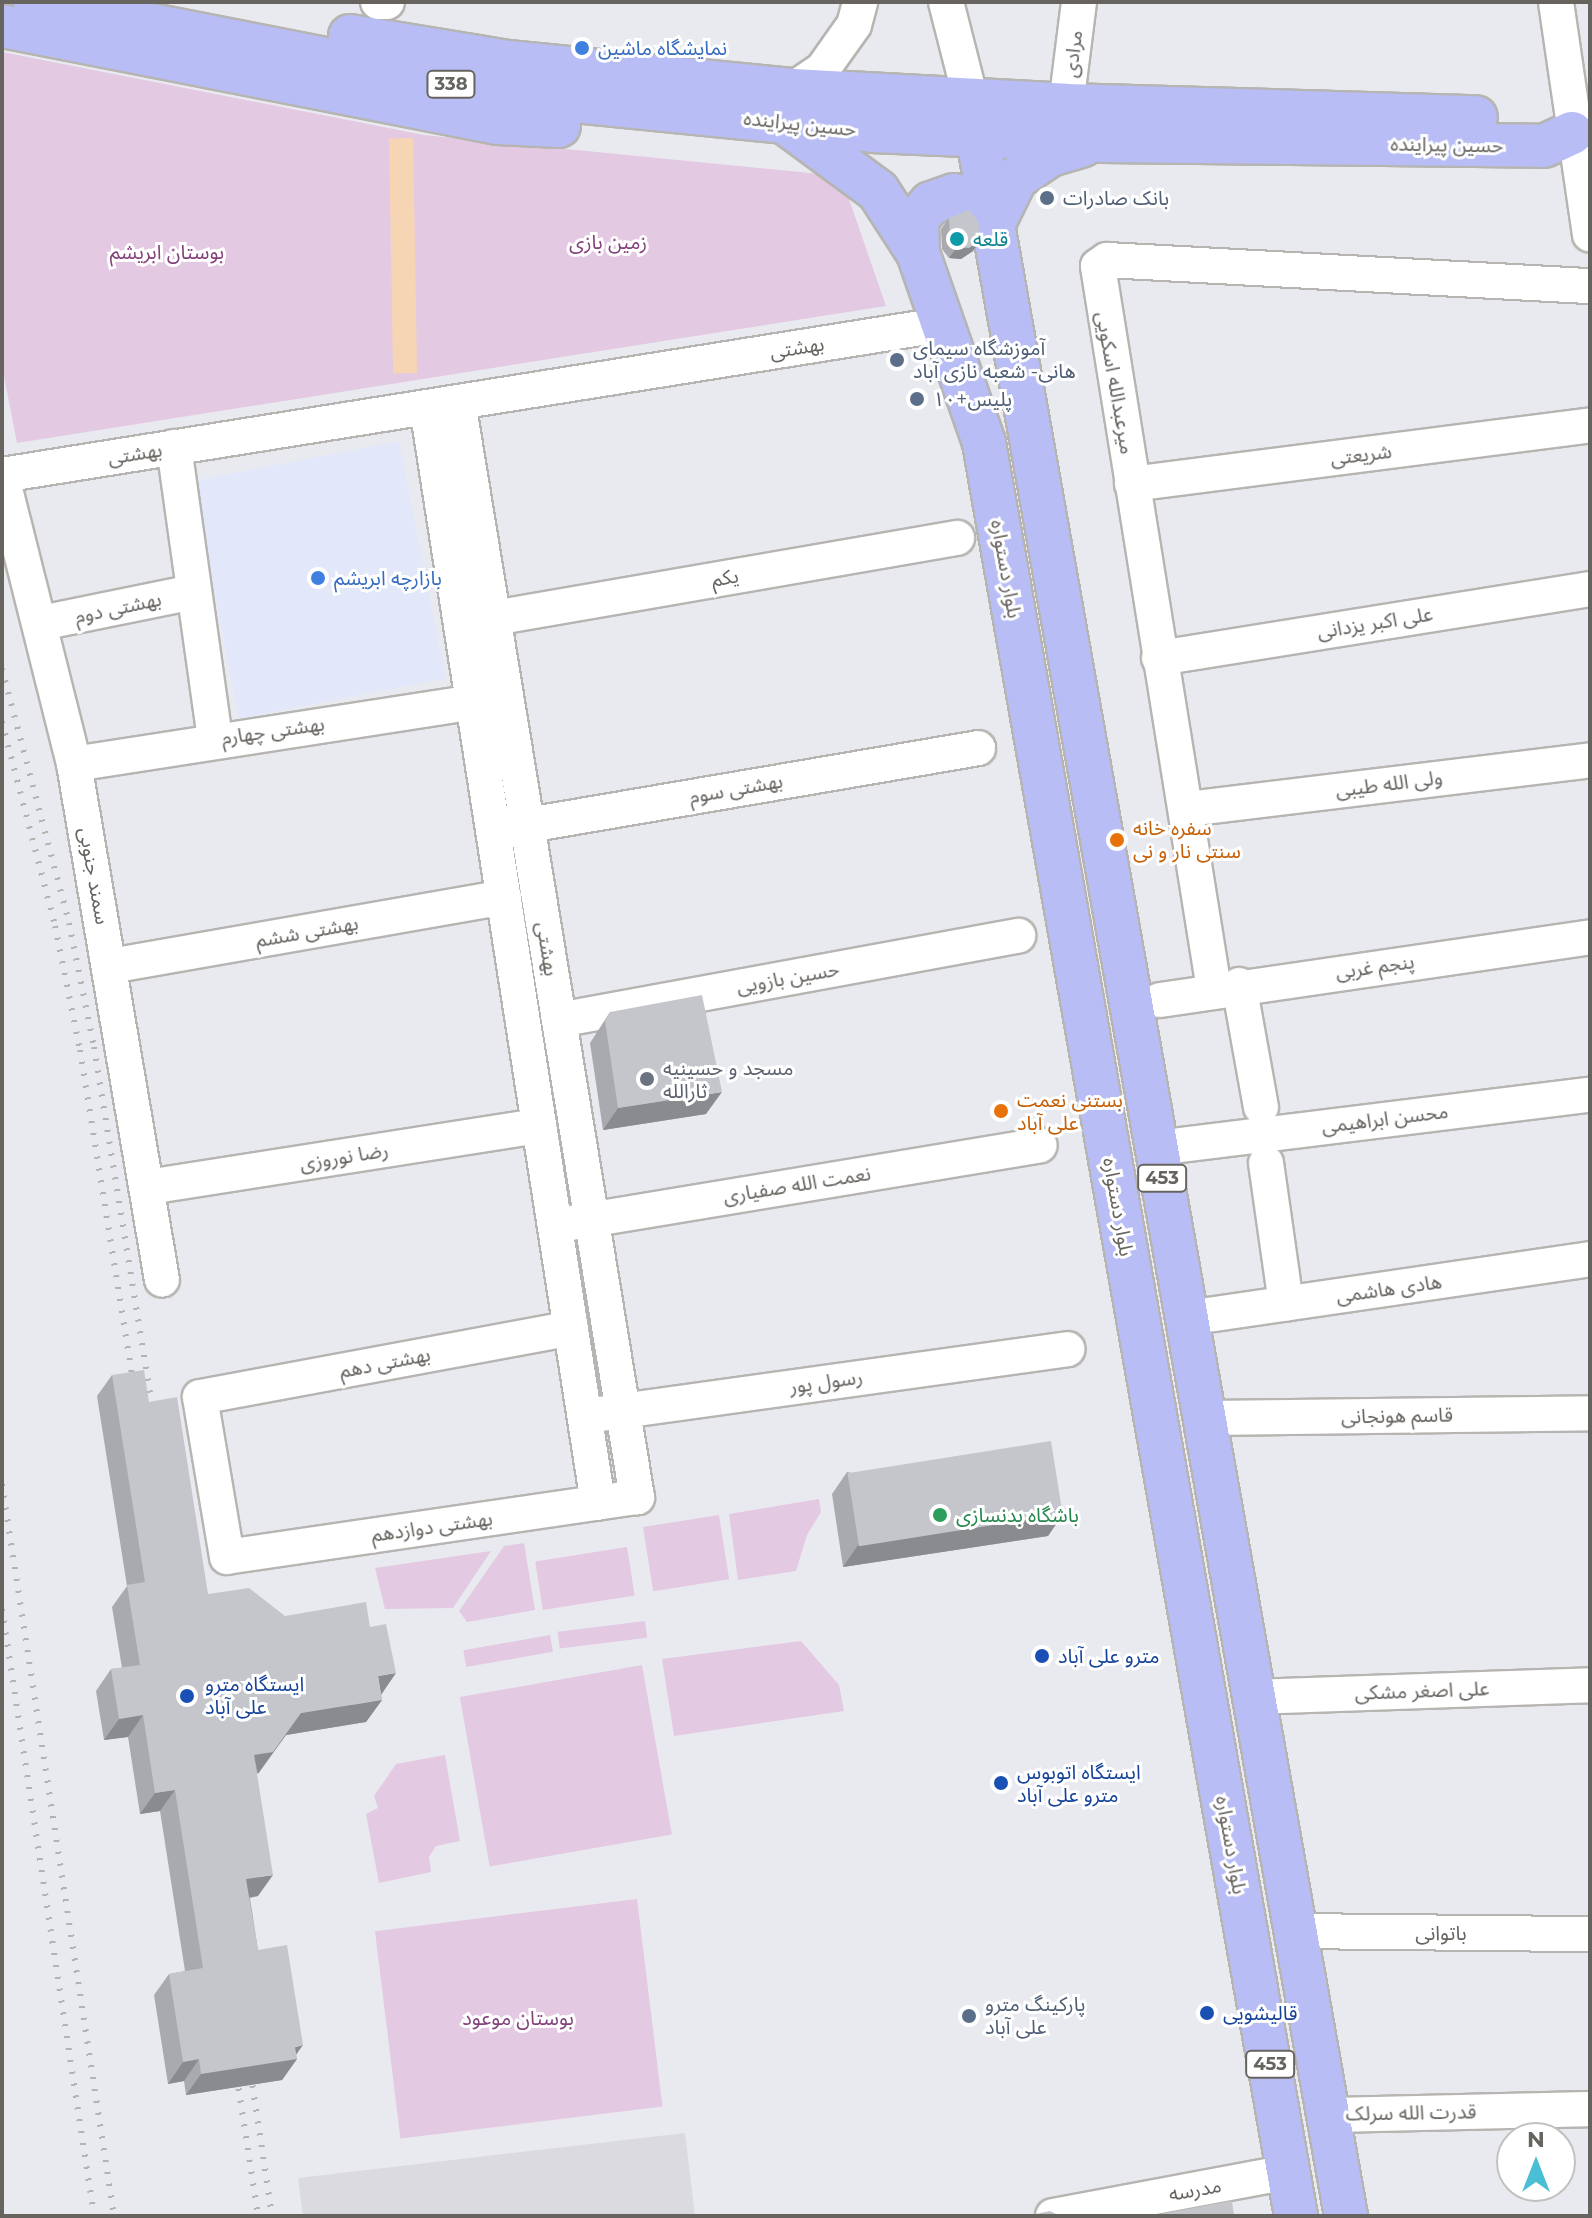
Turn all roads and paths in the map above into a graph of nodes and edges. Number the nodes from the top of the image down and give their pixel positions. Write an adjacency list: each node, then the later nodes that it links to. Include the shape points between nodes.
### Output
1 (35, 2): 10 (main road, حسین پیراینده / 338, via 503,94)
2 (160, 2): 8 (main road, حسین پیراینده / 338)
3 (860, 2): 8 (street, via 854,25 822,70)
4 (946, 2): 12 (street)
5 (1079, 2): 9 (street, مرادی)
6 (1556, 2): 13 (street)
7 (2, 26): 10 (main road, via 498,123 572,126)
8 (787, 105): 10 (main road, حسین پیراینده / 338); 11 (main road, حسین پیراینده / 338); 17 (main road, بلوار دستواره / 453, via 878,191)
9 (1066, 105): 12 (main road, حسین پیراینده / 338); 13 (main road, حسین پیراینده / 338, via 1542,119)
10 (649, 109)
11 (866, 113): 12 (main road, حسین پیراینده / 338); 17 (main road)
12 (976, 119): 14 (main road, حسین پیراینده / 338); 15 (main road, 453)
13 (1581, 133): 14 (main road, حسین پیراینده / 338, via 1544,146); 16 (street)
14 (1102, 141): 15 (main road, via 1050,155 1016,178)
15 (994, 223): 17 (main road, via 974,200 954,195 931,203 917,219); 58 (main road, 453)
16 (1590, 235)
17 (918, 253): 19 (main road, بلوار دستواره / 453)
18 (1590, 286): 24 (street, میرعبدالله اسکویی, via 1107,260 1096,274)
19 (946, 324): 20 (street, بهشتی); 74 (main road, بلوار دستواره / 453, via 984,443)
20 (443, 404): 22 (street, بهشتی); 28 (street, بهشتی); 31 (street)
21 (1590, 425): 24 (street, شریعتی)
22 (174, 447): 23 (street, بهشتی); 27 (street)
23 (2, 476): 29 (street, سمند جنوبی)
24 (1132, 484): 30 (street, میرعبدالله اسکویی)
25 (957, 538): 28 (street, یکم)
26 (1590, 589): 30 (street, علی اکبر یزدانی)
27 (194, 592): 29 (street, بهشتی دوم); 32 (street)
28 (493, 618): 37 (street, بهشتی)
29 (41, 623): 35 (street, سمند جنوبی)
30 (1159, 658): 36 (street, میرعبدالله اسکویی)
31 (473, 702): 32 (street, بهشتی چهارم); 38 (street)
32 (215, 740): 35 (street, بهشتی چهارم)
33 (978, 748): 37 (street, بهشتی سوم)
34 (1590, 760): 36 (street, ولی الله طیبی)
35 (74, 764): 42 (street, سمند جنوبی)
36 (1187, 809): 43 (street, میرعبدالله اسکویی)
37 (527, 825): 38 (street, بهشتی سوم); 45 (street, بهشتی)
38 (493, 832): 39 (street)
39 (504, 897): 42 (street, بهشتی ششم); 48 (street)
40 (1018, 936): 45 (street, حسین بازویی)
41 (1590, 937): 43 (street, پنجم غربی)
42 (110, 966): 52 (street, سمند جنوبی)
43 (1227, 987): 44 (street, پنجم غربی); 47 (street, میرعبدالله اسکویی)
44 (1160, 1000)
45 (559, 1020): 53 (street, بهشتی)
46 (1590, 1095): 50 (street, محسن ابراهیمی)
47 (1261, 1107)
48 (539, 1126): 52 (street, رضا نوروزی); 54 (street)
49 (1040, 1145): 53 (street, نعمت الله صفیاری)
50 (1180, 1145)
51 (1266, 1163): 57 (street)
52 (148, 1187): 56 (street, سمند جنوبی)
53 (591, 1219): 54 (street, نعمت الله صفیاری); 61 (street, بهشتی)
54 (555, 1227): 59 (street)
55 (1590, 1259): 57 (street, هادی هاشمی)
56 (162, 1280)
57 (1286, 1304): 58 (street, هادی هاشمی)
58 (1187, 1318): 64 (main road, 453)
59 (571, 1328): 63 (street); 67 (street, بهشتی دهم, via 200,1397)
60 (1067, 1349): 61 (street, رسول پور)
61 (622, 1410): 63 (street, رسول پور); 65 (street, بهشتی)
62 (1590, 1413): 64 (street, قاسم هونجانی)
63 (584, 1417): 66 (street)
64 (1205, 1418): 69 (main road, 453)
65 (637, 1497): 66 (street, بهشتی دوازدهم)
66 (598, 1503): 67 (street, بهشتی دوازدهم)
67 (227, 1557)
68 (1590, 1685): 69 (street, علی اصغر مشکی)
69 (1254, 1697): 70 (main road, 453)
70 (1292, 1931): 71 (street, باتوانی); 73 (main road, 453)
71 (1590, 1934)
72 (1590, 2109): 73 (street, قدرت الله سرلک)
73 (1328, 2115): 77 (main road, 453)
74 (1289, 2172): 75 (street, مدرسه); 76 (main road, بلوار دستواره / 453)
75 (1053, 2216)
76 (1296, 2216)
77 (1346, 2216)

